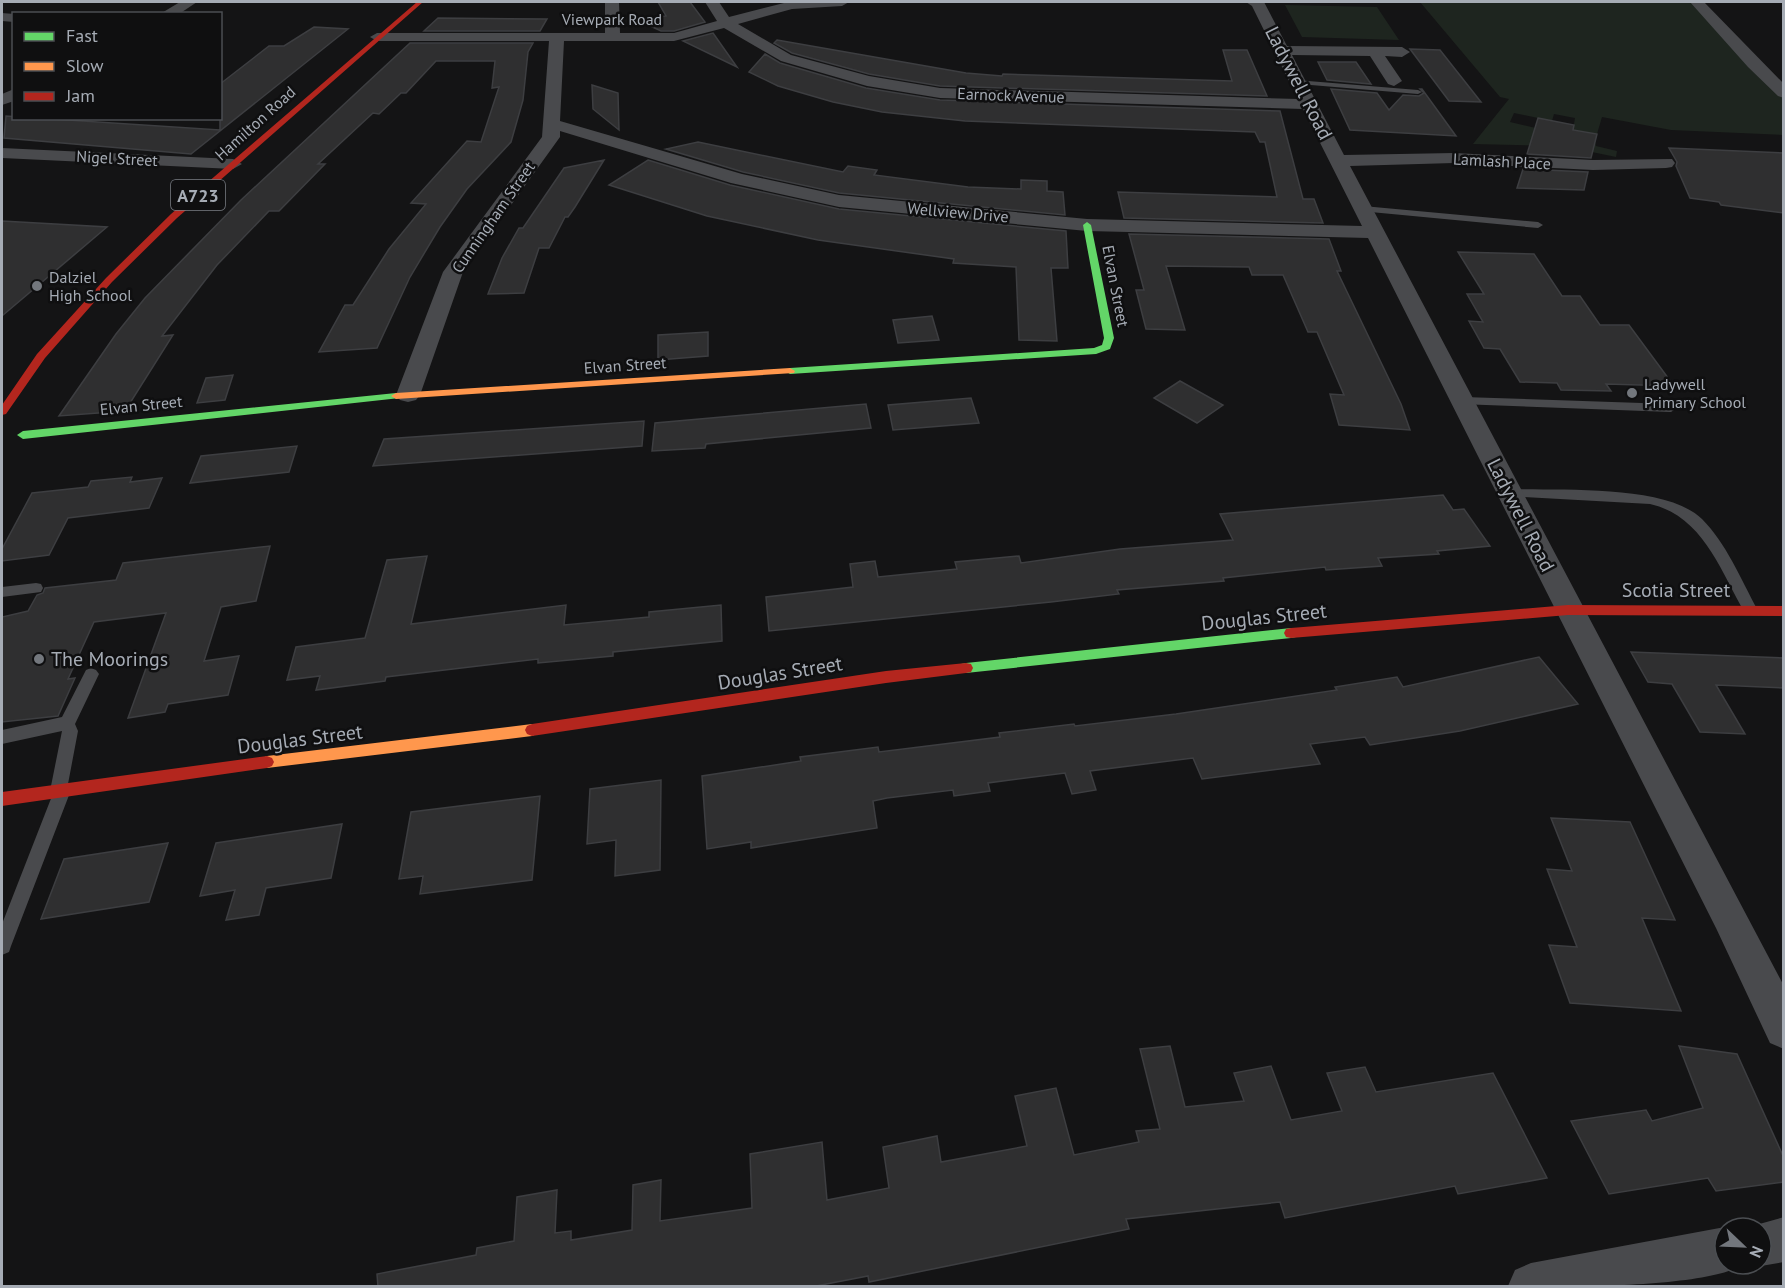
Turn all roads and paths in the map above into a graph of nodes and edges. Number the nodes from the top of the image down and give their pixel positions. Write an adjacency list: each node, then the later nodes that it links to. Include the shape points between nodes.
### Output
1 (190, 2): 8 (street)
2 (420, 2): 10 (street, Hamilton Road / A723)
3 (612, 2): 12 (street)
4 (712, 2): 9 (street)
5 (842, 2): 9 (street, Viewpark Road, via 791,5)
6 (1255, 2): 13 (street, Ladywell Road)
7 (1697, 2): 16 (street)
8 (171, 12)
9 (726, 23): 12 (street, Viewpark Road, via 674,37); 20 (street, Earnock Avenue, via 786,58 867,81 940,93)
10 (377, 37): 11 (street, Viewpark Road); 26 (street, Hamilton Road / A723)
11 (556, 37): 12 (street, Viewpark Road); 22 (street, Cunningham Street)
12 (613, 37)
13 (1282, 50): 14 (street); 20 (street, Ladywell Road)
14 (1374, 51): 15 (street); 18 (street)
15 (1402, 52)
16 (1753, 64): 17 (street); 21 (street)
17 (1773, 65)
18 (1394, 81)
19 (1418, 92): 20 (lane)
20 (1304, 93): 24 (street, Ladywell Road)
21 (1784, 93)
22 (553, 124): 28 (street, Wellview Drive, via 738,179 839,201); 30 (street, Cunningham Street, via 551,137 453,272)
23 (2, 153): 26 (street, Nigel Street)
24 (1338, 161): 25 (street, Lamlash Place, via 1454,158 1593,165); 27 (street, Ladywell Road)
25 (1666, 163)
26 (233, 164): 33 (street, Hamilton Road / A723, via 109,280 41,356)
27 (1368, 221): 28 (street, Wellview Drive); 29 (lane); 31 (street, Ladywell Road)
28 (1087, 225): 30 (street, Elvan Street, via 1109,338 1106,347 1096,351)
29 (1538, 225)
30 (408, 395): 34 (street, Elvan Street)
31 (1463, 401): 32 (lane); 35 (street, Ladywell Road)
32 (1671, 408)
33 (2, 412)
34 (23, 435)
35 (1510, 493): 38 (lane, via 1650,499 1668,504 1689,515 1709,539); 39 (street, Ladywell Road)
36 (36, 588): 37 (lane)
37 (2, 592)
38 (1750, 609): 39 (street, Scotia Street); 40 (street, Scotia Street)
39 (1568, 610): 44 (street, Douglas Street, via 1345,627 886,677 520,732 178,772); 47 (street, Ladywell Road)
40 (1784, 611)
41 (91, 674): 42 (lane)
42 (67, 724): 43 (lane); 44 (lane, via 70,731)
43 (2, 737)
44 (61, 790): 45 (street, Douglas Street); 46 (lane)
45 (2, 800)
46 (2, 946)
47 (1784, 1029)
48 (1713, 1252): 49 (street)
49 (1531, 1287)

